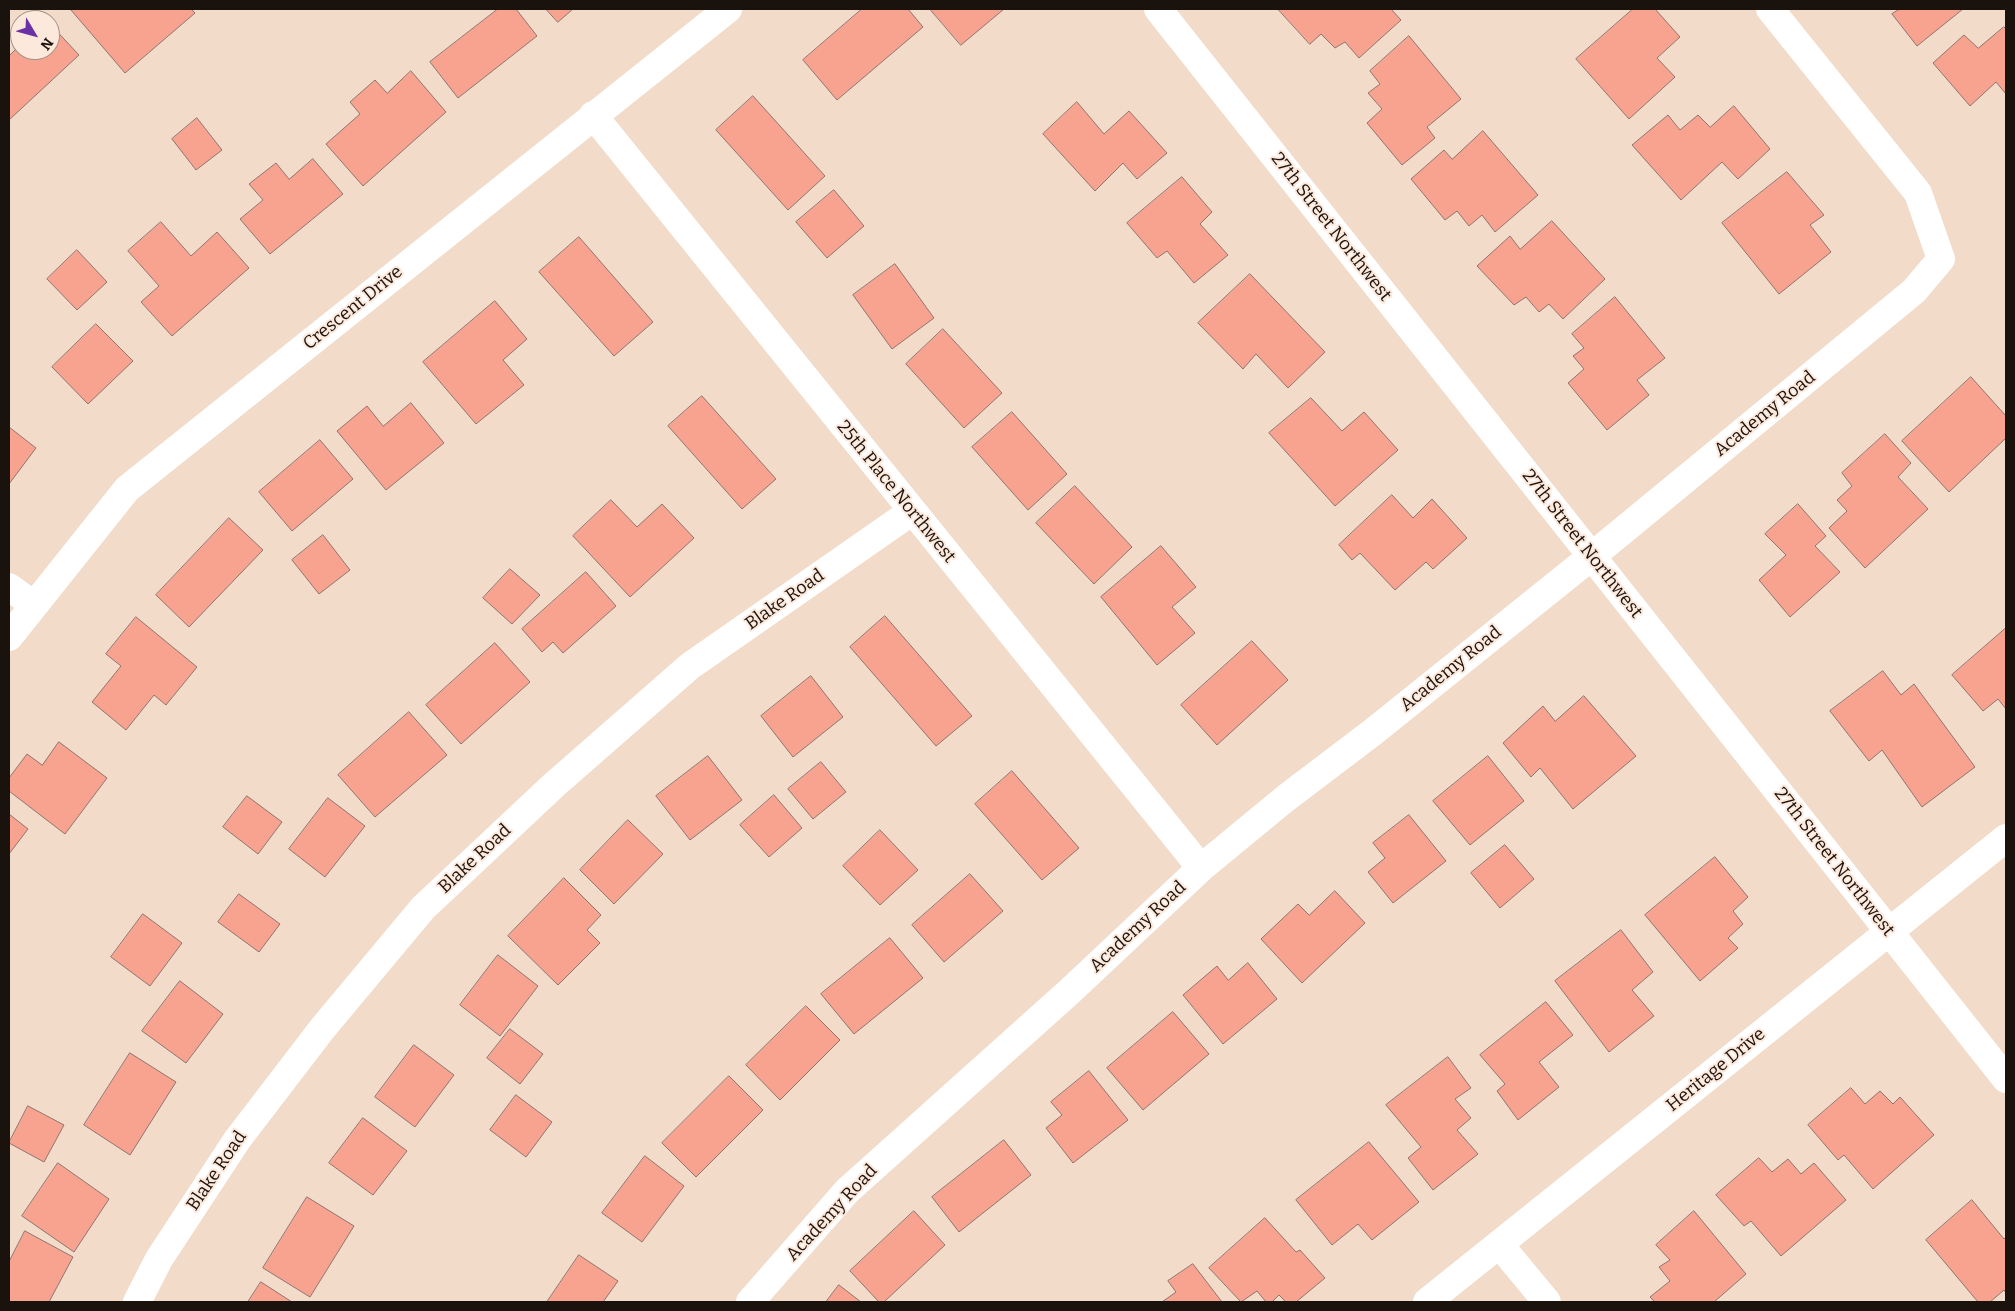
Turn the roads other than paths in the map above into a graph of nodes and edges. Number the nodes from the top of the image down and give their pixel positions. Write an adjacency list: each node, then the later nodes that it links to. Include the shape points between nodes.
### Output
1 (728, 9): 4 (street, Crescent Drive)
2 (1158, 9): 6 (street, 27th Street Northwest)
3 (1770, 9): 6 (street, Academy Road, via 1918,194 1941,259 1914,291)
4 (593, 115): 5 (street, 25th Place Northwest); 8 (street, Crescent Drive, via 127,489)
5 (911, 512): 11 (street, 25th Place Northwest); 15 (street, Blake Road, via 690,666 554,785 423,908 322,1029 237,1140 159,1259)
6 (1592, 556): 11 (street, Academy Road); 12 (street, 27th Street Northwest)
7 (9, 586): 8 (street)
8 (34, 605): 9 (street, Crescent Drive)
9 (9, 637)
10 (2006, 838): 12 (street, Heritage Drive)
11 (1200, 868): 16 (street, Academy Road, via 1069,992 847,1191)
12 (1889, 932): 13 (street, 27th Street Northwest); 14 (street, Heritage Drive)
13 (2006, 1079)
14 (1499, 1244): 17 (street, Heritage Drive); 18 (street)
15 (137, 1302)
16 (750, 1302)
17 (1427, 1302)
18 (1546, 1302)

